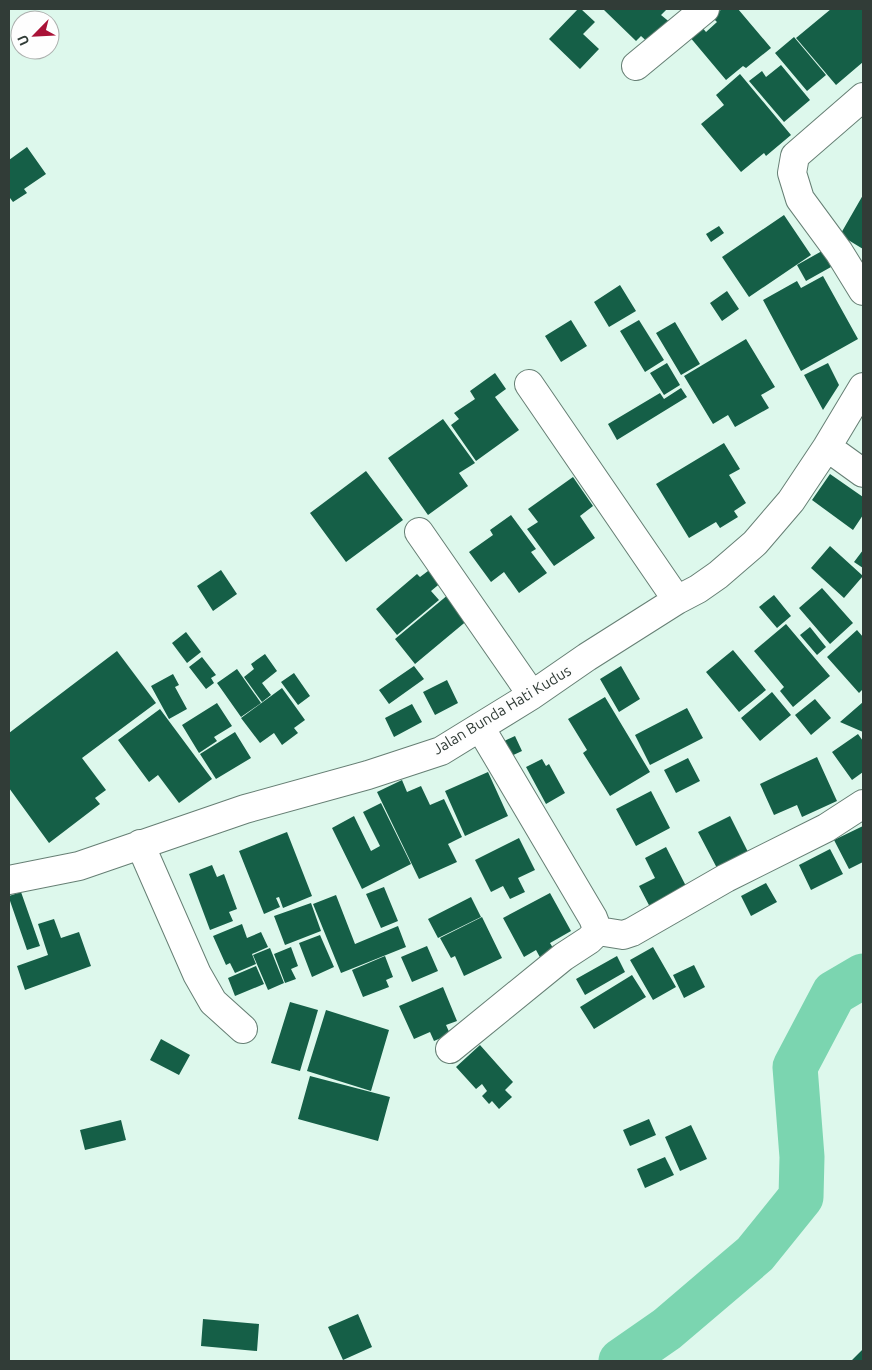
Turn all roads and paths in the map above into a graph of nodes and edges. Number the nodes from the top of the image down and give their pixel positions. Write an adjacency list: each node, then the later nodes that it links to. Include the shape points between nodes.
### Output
1 (705, 9): 2 (street)
2 (636, 66)
3 (863, 97): 4 (street, via 795,156 792,173 800,199)
4 (863, 291)
5 (528, 384): 10 (street)
6 (863, 386): 7 (street, Jalan Bunda Hati Kudus)
7 (827, 447): 8 (street); 10 (street, Jalan Bunda Hati Kudus, via 791,501 755,544 718,575)
8 (863, 473)
9 (419, 532): 11 (street)
10 (677, 600): 11 (street, Jalan Bunda Hati Kudus)
11 (532, 695): 12 (street, Jalan Bunda Hati Kudus)
12 (480, 727): 14 (street, Jalan Bunda Hati Kudus, via 441,751); 16 (street)
13 (863, 804): 16 (street, via 826,828 726,878 632,932 623,935)
14 (140, 844): 15 (street, Jalan Bunda Hati Kudus, via 79,866); 17 (street, via 197,974 213,1002)
15 (9, 880)
16 (598, 931): 18 (street)
17 (243, 1028)
18 (450, 1049)

